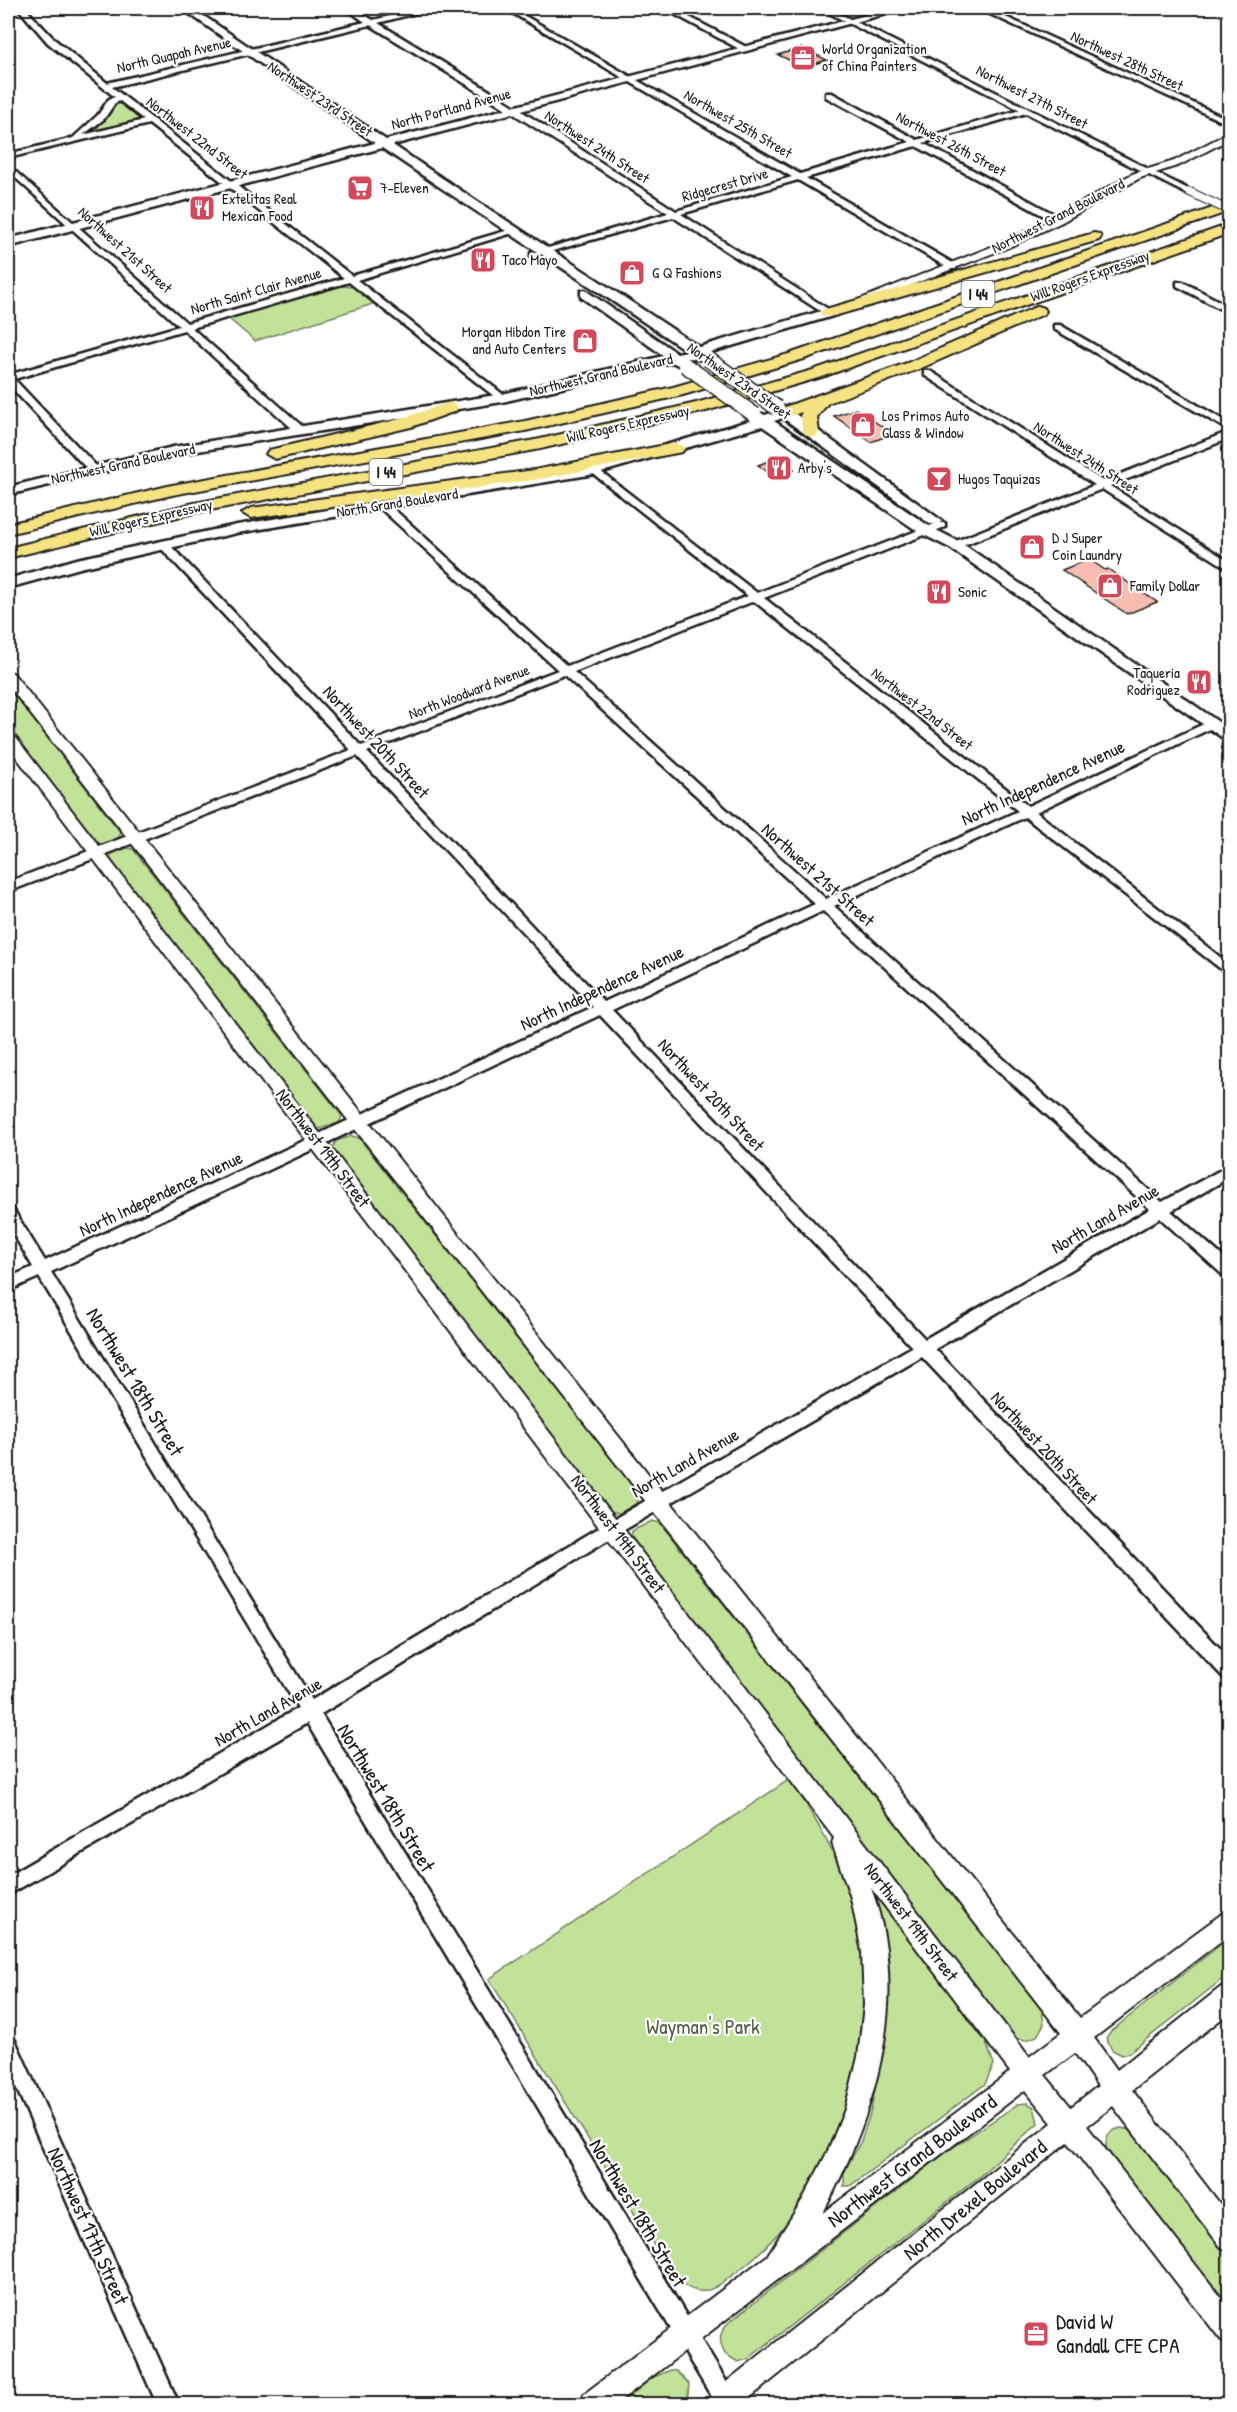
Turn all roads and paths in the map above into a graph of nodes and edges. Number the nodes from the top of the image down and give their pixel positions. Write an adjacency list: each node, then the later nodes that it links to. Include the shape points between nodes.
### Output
1 (21, 8): 15 (street, Northwest 22nd Street, via 51,41)
2 (186, 8): 13 (main road, Northwest 23rd Street)
3 (348, 8): 11 (street, Northwest 24th Street)
4 (432, 8): 11 (street, North Quapah Avenue)
5 (507, 8): 14 (street, Northwest 25th Street)
6 (667, 8): 12 (street)
7 (823, 8): 10 (street, Northwest 27th Street)
8 (903, 8): 10 (main road, North Portland Avenue)
9 (981, 8): 21 (street, Northwest 28th Street)
10 (851, 21): 12 (main road, North Portland Avenue); 19 (street, Northwest 27th Street)
11 (371, 22): 13 (street, North Quapah Avenue); 18 (street, Northwest 24th Street)
12 (746, 49): 14 (main road, North Portland Avenue)
13 (250, 51): 15 (street, North Quapah Avenue); 24 (main road, Northwest 23rd Street)
14 (632, 79): 18 (main road, North Portland Avenue); 29 (street, Northwest 25th Street)
15 (105, 86): 17 (street, Northwest 22nd Street)
16 (829, 95): 25 (street, Northwest 26th Street)
17 (120, 98): 20 (street, Northwest 22nd Street); 23 (street, North Quapah Avenue, via 112,100 101,117)
18 (513, 110): 24 (main road, North Portland Avenue); 34 (street, Northwest 24th Street)
19 (1028, 110): 25 (street, Ridgecrest Drive); 28 (street, Northwest 27th Street)
20 (151, 121): 23 (street, North Quapah Avenue); 30 (street, Northwest 22nd Street)
21 (1230, 123)
22 (1230, 135): 28 (street, Northwest Grand Boulevard, via 1204,151)
23 (72, 141): 26 (street, North Quapah Avenue)
24 (385, 143): 30 (main road, North Portland Avenue); 38 (main road, Northwest 23rd Street)
25 (916, 143): 29 (street, Ridgecrest Drive); 35 (street, Northwest 26th Street)
26 (8, 156)
27 (8, 167): 36 (street, Northwest 21st Street)
28 (1148, 171): 32 (street, Northwest 27th Street, bridge); 35 (street, Northwest Grand Boulevard)
29 (798, 177): 34 (street, Ridgecrest Drive); 42 (street, Northwest 25th Street)
30 (232, 184): 36 (main road, North Portland Avenue); 43 (street, Northwest 22nd Street)
31 (1230, 206): 33 (highway, Will Rogers Expressway / I 44)
32 (1230, 211)
33 (1209, 213): 46 (highway, via 1123,228); 69 (highway, Will Rogers Expressway / I 44, via 808,353 677,391 525,426)
34 (674, 214): 40 (street, Ridgecrest Drive); 46 (street, Northwest 24th Street)
35 (1058, 219): 42 (street, Northwest Grand Boulevard)
36 (72, 226): 39 (main road, North Portland Avenue); 47 (street, Northwest 21st Street)
37 (1230, 229): 56 (highway); 73 (highway, Will Rogers Expressway / I 44, via 819,373 700,407 550,442 255,496)
38 (512, 232): 40 (main road, Northwest 23rd Street); 41 (main road, Northwest 23rd Street); 43 (street, North Saint Clair Avenue)
39 (8, 243)
40 (547, 251): 41 (street, Ridgecrest Drive); 50 (main road, Northwest 23rd Street)
41 (534, 255): 49 (main road, Northwest 23rd Street)
42 (952, 267): 46 (street, Northwest Grand Boulevard)
43 (353, 279): 47 (street, North Saint Clair Avenue); 55 (street, Northwest 22nd Street)
44 (1180, 284): 45 (street)
45 (1230, 310)
46 (828, 313): 50 (main road, Northwest Grand Boulevard)
47 (185, 327): 54 (street, North Saint Clair Avenue); 61 (street, Northwest 21st Street)
48 (1057, 327): 60 (street)
49 (650, 340): 51 (main road, Northwest 23rd Street); 52 (main road, via 648,355)
50 (703, 356): 51 (main road, Northwest Grand Boulevard); 58 (main road, Northwest 23rd Street, bridge)
51 (680, 362): 52 (main road, Northwest Grand Boulevard); 59 (main road, Northwest 23rd Street, bridge)
52 (640, 365): 55 (main road, Northwest Grand Boulevard)
53 (927, 373): 67 (street, Northwest 24th Street)
54 (8, 379): 65 (street)
55 (502, 398): 57 (main road, Northwest Grand Boulevard)
56 (820, 402): 58 (highway); 62 (highway, via 808,416)
57 (450, 407): 61 (main road, Northwest Grand Boulevard); 69 (highway, via 405,423 198,472)
58 (781, 411): 59 (main road, North Grand Boulevard); 62 (main road, Northwest 23rd Street)
59 (759, 418): 64 (main road, North Grand Boulevard); 71 (main road, Northwest 23rd Street)
60 (1230, 428)
61 (300, 430): 65 (main road, Northwest Grand Boulevard)
62 (811, 432): 71 (main road, Northwest 23rd Street)
63 (1230, 434): 67 (street)
64 (676, 448): 66 (main road, North Grand Boulevard); 73 (highway, via 534,475)
65 (93, 469): 68 (main road, Northwest Grand Boulevard)
66 (596, 470): 70 (main road, North Grand Boulevard); 79 (street, Northwest 22nd Street)
67 (1103, 486): 75 (street); 77 (street, Northwest 24th Street)
68 (8, 491)
69 (109, 504): 72 (highway, Will Rogers Expressway / I 44)
70 (382, 505): 74 (main road, North Grand Boulevard); 80 (street, Northwest 21st Street)
71 (934, 528): 75 (main road, Northwest 23rd Street); 79 (street, North Woodward Avenue)
72 (8, 529)
73 (72, 536): 76 (highway, Will Rogers Expressway / I 44)
74 (163, 544): 78 (main road, North Grand Boulevard); 85 (street, Northwest 20th Street)
75 (955, 545): 82 (main road, Northwest 23rd Street)
76 (8, 553)
77 (1230, 567)
78 (8, 584)
79 (755, 597): 80 (street, North Woodward Avenue); 86 (street, Northwest 22nd Street)
80 (566, 671): 85 (street, North Woodward Avenue); 90 (street, Northwest 21st Street)
81 (8, 676): 87 (street)
82 (1212, 725): 84 (main road, Northwest 23rd Street); 86 (street, North Independence Avenue)
83 (8, 737): 88 (street, Northwest 19th Street)
84 (1230, 738)
85 (358, 751): 87 (street, North Woodward Avenue); 92 (street, Northwest 20th Street)
86 (1026, 811): 90 (street, North Independence Avenue); 91 (street, Northwest 22nd Street)
87 (135, 838): 88 (street, North Woodward Avenue); 93 (street)
88 (96, 853): 89 (street, North Woodward Avenue); 94 (street, Northwest 19th Street)
89 (8, 887)
90 (823, 904): 92 (street, North Independence Avenue); 96 (street, Northwest 21st Street)
91 (1230, 972)
92 (603, 1008): 93 (street, North Independence Avenue); 101 (street, Northwest 20th Street)
93 (358, 1122): 94 (street, North Independence Avenue); 102 (street)
94 (317, 1142): 98 (street, North Independence Avenue); 103 (street, Northwest 19th Street)
95 (1230, 1170): 96 (street, North Land Avenue)
96 (1160, 1210): 99 (street, Northwest 21st Street); 101 (street, North Land Avenue)
97 (8, 1213): 98 (street, Northwest 18th Street)
98 (41, 1269): 100 (street, North Independence Avenue); 105 (street, Northwest 18th Street)
99 (1230, 1273)
100 (8, 1284)
101 (922, 1347): 102 (street, North Land Avenue); 104 (street, Northwest 20th Street)
102 (658, 1501): 103 (street, North Land Avenue); 110 (street)
103 (613, 1528): 105 (street, North Land Avenue); 106 (street, Northwest 19th Street)
104 (1230, 1672)
105 (308, 1712): 107 (street, North Land Avenue); 118 (street, Northwest 18th Street)
106 (830, 1814): 112 (street, Northwest 19th Street); 116 (street, via 864,1899 878,1987 874,2036 855,2122 839,2158 808,2217)
107 (8, 1886)
108 (1230, 1919): 110 (street, Northwest Grand Boulevard)
109 (1230, 1996): 113 (street, North Drexel Boulevard)
110 (1077, 2036): 112 (street, Northwest Grand Boulevard); 113 (street)
111 (8, 2047): 120 (street, Northwest 17th Street)
112 (1027, 2073): 114 (street, Northwest 19th Street); 116 (street, Northwest Grand Boulevard)
113 (1114, 2087): 114 (street, North Drexel Boulevard); 115 (street)
114 (1069, 2124): 117 (street, Northwest 19th Street); 119 (street, North Drexel Boulevard)
115 (1230, 2238)
116 (767, 2272): 118 (street, Northwest Grand Boulevard)
117 (1230, 2331)
118 (686, 2334): 119 (street, Northwest 18th Street); 121 (street, Northwest Grand Boulevard)
119 (726, 2403)
120 (168, 2404)
121 (594, 2404)

